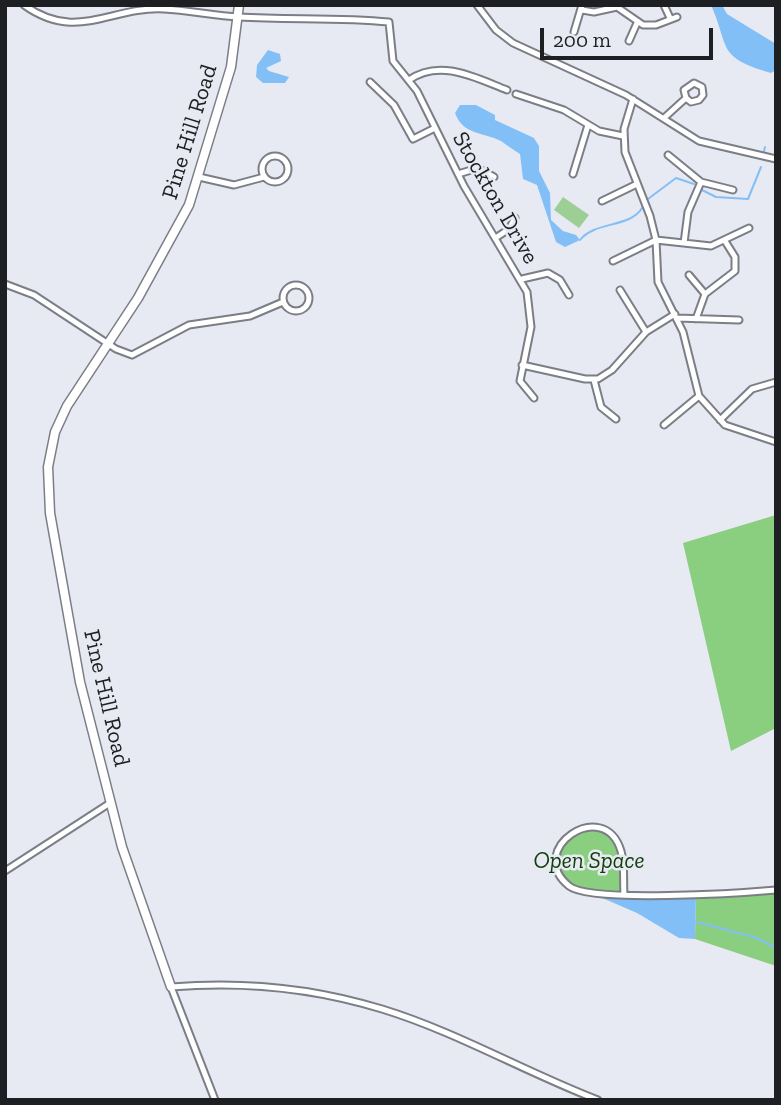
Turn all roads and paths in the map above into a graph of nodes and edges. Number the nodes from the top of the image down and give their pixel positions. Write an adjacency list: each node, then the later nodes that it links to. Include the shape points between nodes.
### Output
1 (24, 5): 6 (street, via 47,18 74,23)
2 (239, 5): 8 (street, Pine Hill Road)
3 (477, 5): 19 (street, via 513,43)
4 (664, 5): 10 (street)
5 (617, 6): 7 (street, via 594,12); 11 (street)
6 (164, 7): 8 (street)
7 (582, 8): 12 (street)
8 (239, 17): 14 (street, Stockton Drive, via 389,22 393,61); 28 (street, Pine Hill Road, via 231,67)
9 (677, 17): 10 (street)
10 (670, 18): 11 (street, via 656,25)
11 (637, 23): 13 (street)
12 (574, 32)
13 (629, 41)
14 (409, 80): 16 (street, via 442,69); 22 (street, Stockton Drive)
15 (370, 82): 22 (street, via 394,105 413,139)
16 (507, 90)
17 (516, 94): 21 (street, via 564,110)
18 (686, 98): 20 (street)
19 (633, 99): 20 (street); 23 (street)
20 (664, 118): 25 (street, via 706,144)
21 (588, 125): 23 (street); 27 (street)
22 (435, 128): 26 (street, Stockton Drive)
23 (623, 136): 32 (street)
24 (668, 155): 31 (street)
25 (776, 159)
26 (458, 174): 30 (street, via 478,168); 37 (street, Stockton Drive)
27 (573, 174)
28 (199, 177): 29 (street, via 234,185); 53 (street, Pine Hill Road, via 176,234)
29 (264, 177): 29 (street, via 265,161 277,157 285,161 284,178 274,182)
30 (494, 177)
31 (701, 182): 33 (street); 40 (street, via 688,212)
32 (637, 184): 34 (street); 38 (street)
33 (733, 190)
34 (602, 201)
35 (515, 218): 37 (street, via 509,229)
36 (748, 228): 39 (street)
37 (496, 237): 43 (street, Stockton Drive)
38 (656, 240): 40 (street); 41 (street); 49 (street, via 658,282)
39 (725, 241): 40 (street, via 711,246); 46 (street, via 735,257 735,271)
40 (684, 243)
41 (613, 261)
42 (689, 275): 46 (street)
43 (522, 279): 47 (street, via 548,273 560,280); 54 (street, Stockton Drive, via 531,318)
44 (5, 284): 53 (street, via 43,300)
45 (620, 290): 52 (street)
46 (705, 294): 50 (street)
47 (569, 295)
48 (283, 302): 48 (street, via 283,294 292,285 304,287 309,295 308,303 297,311); 53 (street, via 250,316 189,325 136,355)
49 (676, 316): 50 (street); 52 (street); 57 (street)
50 (696, 319): 51 (street)
51 (739, 320)
52 (646, 332): 55 (street, via 612,370)
53 (108, 344): 63 (street, Pine Hill Road, via 59,424 51,446 48,480 75,660)
54 (522, 365): 55 (street); 58 (street, Stockton Drive, via 520,381)
55 (594, 380): 59 (street, via 601,407)
56 (776, 382): 60 (street, via 752,389)
57 (698, 396): 60 (street); 61 (street)
58 (534, 398)
59 (616, 419)
60 (720, 420): 62 (street, via 733,429)
61 (664, 425)
62 (776, 442)
63 (110, 803): 64 (street); 67 (street, Pine Hill Road)
64 (5, 871)
65 (776, 890): 66 (street)
66 (624, 894): 66 (street, via 621,852 609,834 589,828 565,838 556,858 565,883 584,893)
67 (171, 987): 68 (street); 69 (street, via 283,988 369,1006 458,1038)
68 (215, 1100)
69 (598, 1100)

